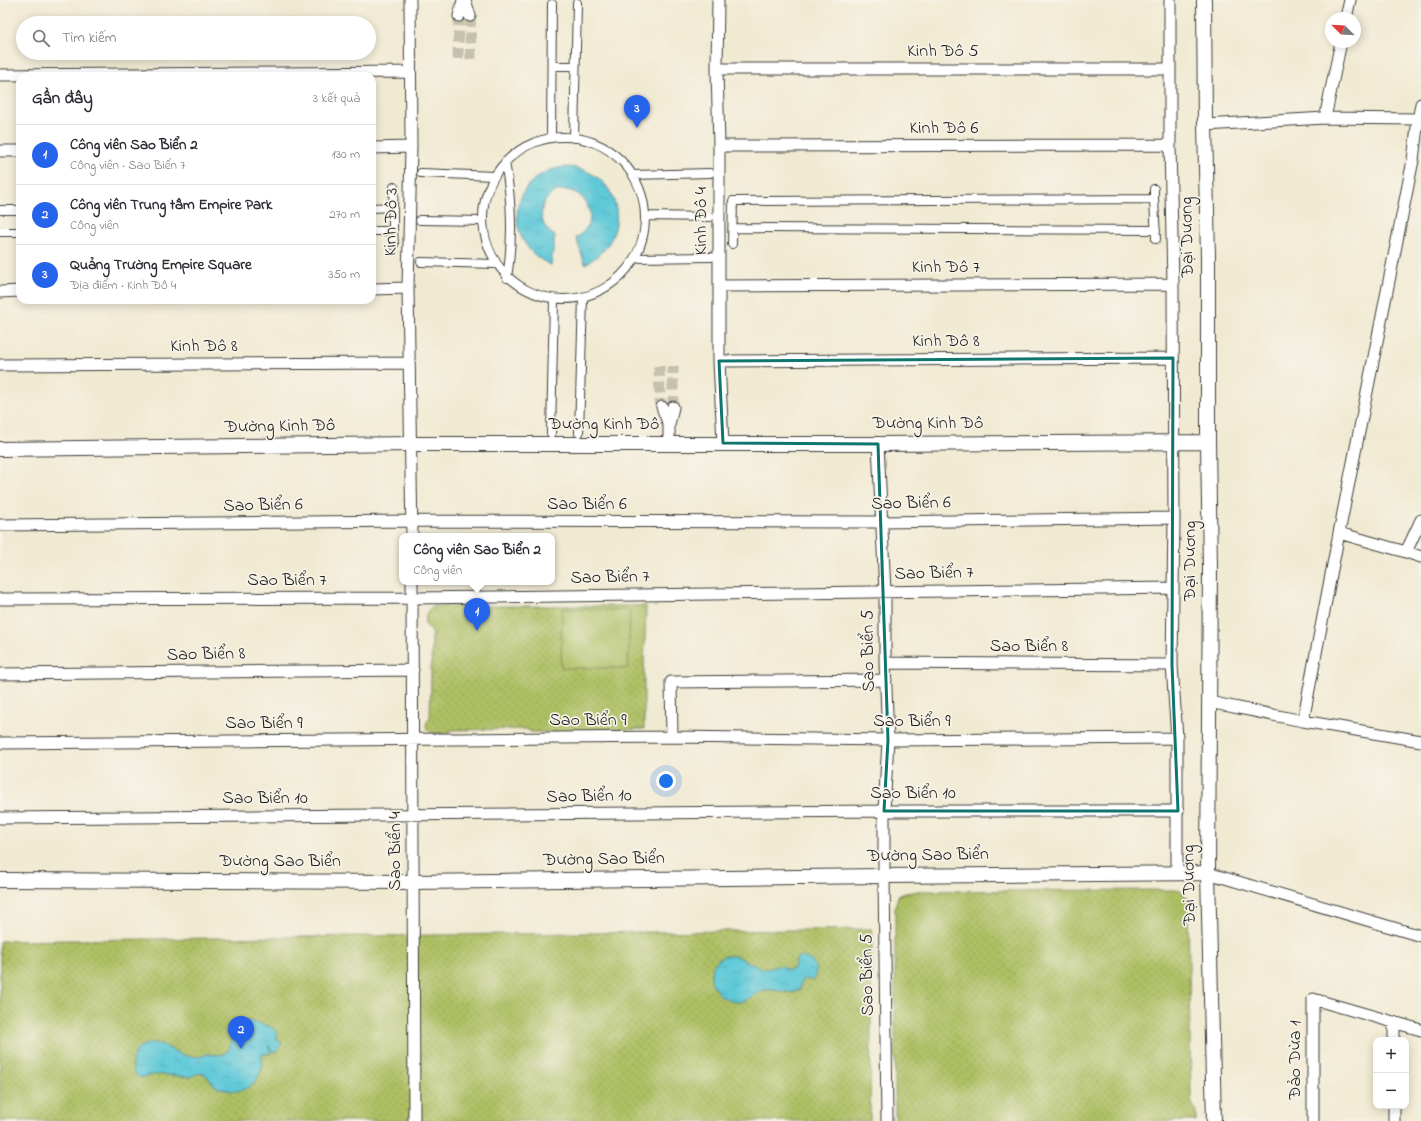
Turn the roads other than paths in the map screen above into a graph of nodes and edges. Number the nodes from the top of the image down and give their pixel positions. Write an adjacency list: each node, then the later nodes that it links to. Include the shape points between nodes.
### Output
1 (410, 0): 17 (street, Kinh Đô 3)
2 (464, 0): 10 (street)
3 (718, 0): 14 (street, Kinh Đô 4)
4 (1170, 0): 15 (street)
5 (1204, 0): 22 (street, Đại Dương)
6 (1350, 0): 9 (street)
7 (577, 3): 13 (street)
8 (552, 4): 12 (street)
9 (1347, 12)
10 (465, 16)
11 (1340, 48): 21 (street)
12 (552, 66): 13 (street); 23 (street)
13 (575, 66): 24 (street)
14 (717, 69): 15 (street, Kinh Đô 5); 26 (street, Kinh Đô 4)
15 (1169, 69): 25 (street)
16 (376, 72): 17 (street)
17 (410, 72): 27 (street, Kinh Đô 3)
18 (0, 75): 19 (street)
19 (16, 75)
20 (1420, 117): 21 (street); 89 (street)
21 (1325, 118): 22 (street)
22 (1205, 125): 76 (street, Đại Dương)
23 (551, 138): 24 (street); 31 (street, via 522,148)
24 (574, 138): 34 (street, via 601,146 619,158)
25 (1170, 145): 26 (street, Kinh Đô 6); 61 (street)
26 (719, 146): 62 (street, Kinh Đô 4)
27 (411, 147): 28 (street); 64 (street, Kinh Đô 3)
28 (376, 148)
29 (0, 151): 30 (street)
30 (16, 151)
31 (505, 162): 35 (street); 60 (street, via 510,216)
32 (421, 173): 35 (street)
33 (710, 173): 34 (street)
34 (632, 175): 43 (street, via 641,195)
35 (495, 176): 46 (street, via 485,200)
36 (394, 187): 39 (street)
37 (1154, 189): 38 (street)
38 (1154, 199): 47 (street, via 734,199); 48 (street)
39 (393, 207): 40 (street); 50 (street)
40 (376, 208)
41 (0, 210): 42 (street)
42 (16, 210)
43 (645, 216): 44 (street); 57 (street, via 642,238)
44 (710, 217)
45 (420, 220): 46 (street)
46 (483, 221): 59 (street, via 486,243)
47 (733, 228): 48 (street); 54 (street)
48 (1156, 230): 53 (street)
49 (376, 231): 50 (street)
50 (393, 231): 55 (street)
51 (0, 232): 52 (street)
52 (16, 232)
53 (1156, 239)
54 (732, 244)
55 (394, 245)
56 (711, 257): 57 (street)
57 (634, 258): 67 (street, via 621,275 604,288)
58 (421, 262): 59 (street)
59 (497, 264): 60 (street)
60 (507, 278): 68 (street, via 527,291)
61 (1173, 284): 62 (street, Kinh Đô 7); 69 (street)
62 (719, 286): 70 (street, Kinh Đô 4)
63 (376, 288): 64 (street)
64 (408, 288): 71 (street, Kinh Đô 3)
65 (16, 291): 66 (street)
66 (0, 292)
67 (583, 298): 68 (street); 75 (street)
68 (554, 299): 74 (street)
69 (1173, 358): 70 (street, Kinh Đô 8); 78 (street)
70 (719, 361): 77 (street, Kinh Đô 4)
71 (409, 363): 72 (street, Kinh Đô 8); 79 (street, Kinh Đô 3)
72 (0, 365)
73 (668, 407): 80 (street)
74 (551, 433)
75 (579, 433)
76 (1208, 442): 78 (street, Đường Kinh Đô); 102 (street, Đại Dương)
77 (723, 443): 80 (street, Đường Kinh Đô); 81 (street, Đường Kinh Đô)
78 (1173, 443): 81 (street, Đường Kinh Đô, via 1138,441); 83 (street)
79 (410, 444): 80 (street, Đường Kinh Đô); 82 (street, Đường Kinh Đô); 85 (street)
80 (669, 444)
81 (878, 444): 86 (street, Sao Biển 5)
82 (0, 449)
83 (1174, 518): 86 (street, Sao Biển 6); 93 (street)
84 (1421, 520): 90 (street)
85 (412, 521): 86 (street, Sao Biển 6); 87 (street, Sao Biển 6); 88 (street)
86 (881, 522): 94 (street, Sao Biển 5)
87 (0, 525)
88 (412, 533)
89 (1339, 533): 90 (street); 103 (street)
90 (1406, 552): 91 (street)
91 (1421, 557)
92 (412, 585): 95 (street, Sao Biển 4)
93 (1173, 588): 94 (street, Sao Biển 7); 98 (street)
94 (885, 592): 95 (street, Sao Biển 7); 97 (street, Sao Biển 5)
95 (412, 598): 96 (street, Sao Biển 7); 99 (street, Sao Biển 4)
96 (0, 599)
97 (885, 663): 98 (street, Sao Biển 8); 101 (street, Sao Biển 5)
98 (1172, 666): 105 (street)
99 (413, 670): 100 (street, Sao Biển 8); 106 (street, Sao Biển 4)
100 (0, 674)
101 (886, 680): 104 (street, via 671,682); 107 (street, Sao Biển 5)
102 (1209, 702): 103 (street); 115 (street, Đại Dương)
103 (1303, 721): 108 (street)
104 (672, 738): 106 (street, Sao Biển 9); 107 (street, Sao Biển 9)
105 (1177, 738): 107 (street, Sao Biển 9); 111 (street)
106 (413, 740): 109 (street, Sao Biển 9); 112 (street, Sao Biển 4)
107 (888, 740): 110 (street, Sao Biển 5)
108 (1421, 741)
109 (0, 743)
110 (884, 811): 111 (street, Sao Biển 10); 112 (street, Sao Biển 10); 116 (street, Sao Biển 5)
111 (1178, 811): 114 (street)
112 (414, 815): 113 (street, Sao Biển 10); 118 (street, Sao Biển 4)
113 (0, 818)
114 (1177, 873): 115 (street, Đường Sao Biển); 116 (street, Đường Sao Biển)
115 (1208, 873): 119 (street); 126 (street, Đại Dương)
116 (884, 876): 118 (street, Đường Sao Biển); 125 (street, Sao Biển 5)
117 (0, 880): 118 (street, Đường Sao Biển)
118 (413, 882): 124 (street, Sao Biển 4)
119 (1421, 936)
120 (1394, 1022): 121 (street); 122 (street); 127 (street, Đảo Dừa 1, via 1314,999)
121 (1421, 1030)
122 (1394, 1037)
123 (1394, 1109): 128 (street)
124 (414, 1121)
125 (887, 1121)
126 (1214, 1121)
127 (1313, 1121)
128 (1394, 1121)

